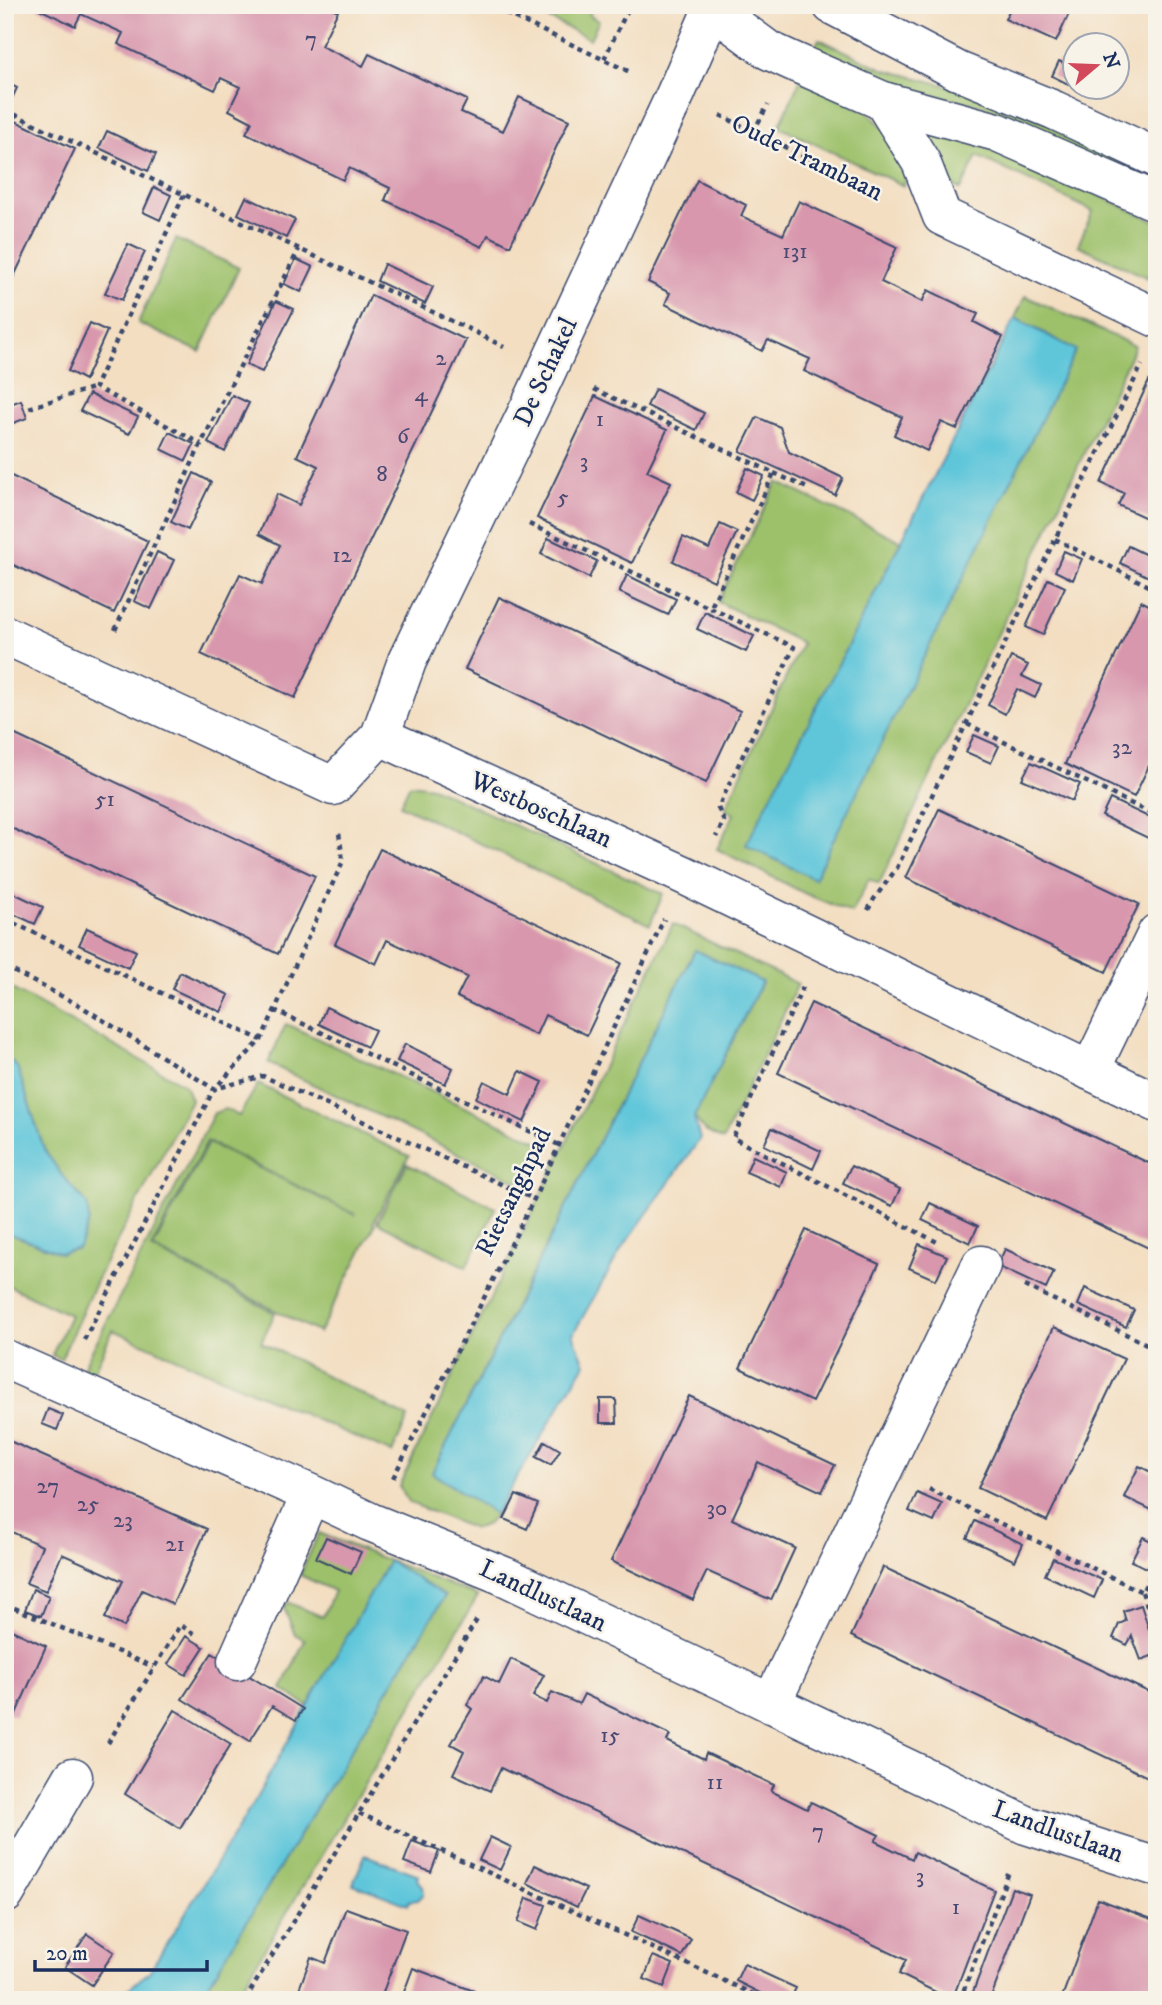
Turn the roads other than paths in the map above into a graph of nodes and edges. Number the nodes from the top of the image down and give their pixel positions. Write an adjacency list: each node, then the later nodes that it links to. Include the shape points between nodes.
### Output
1 (832, 5): 4 (street, via 958,71)
2 (711, 6): 3 (street, via 768,50); 8 (street, De Schakel, via 676,93 407,661)
3 (883, 101): 5 (street, via 997,132); 6 (street, Oude Trambaan, via 921,162 942,216)
4 (1157, 158)
5 (1157, 202)
6 (1157, 318)
7 (5, 635): 8 (street, via 333,786)
8 (380, 736): 10 (street, Westboschlaan, via 684,875)
9 (1157, 933): 10 (street)
10 (1090, 1070): 11 (street, Westboschlaan)
11 (1157, 1102)
12 (981, 1265): 16 (street)
13 (5, 1359): 14 (street, Landlustlaan)
14 (311, 1494): 15 (street); 16 (street, Landlustlaan, via 503,1576)
15 (237, 1661)
16 (771, 1704): 18 (street, Landlustlaan, via 1027,1825)
17 (73, 1777): 19 (street)
18 (1157, 1867)
19 (5, 1894)

